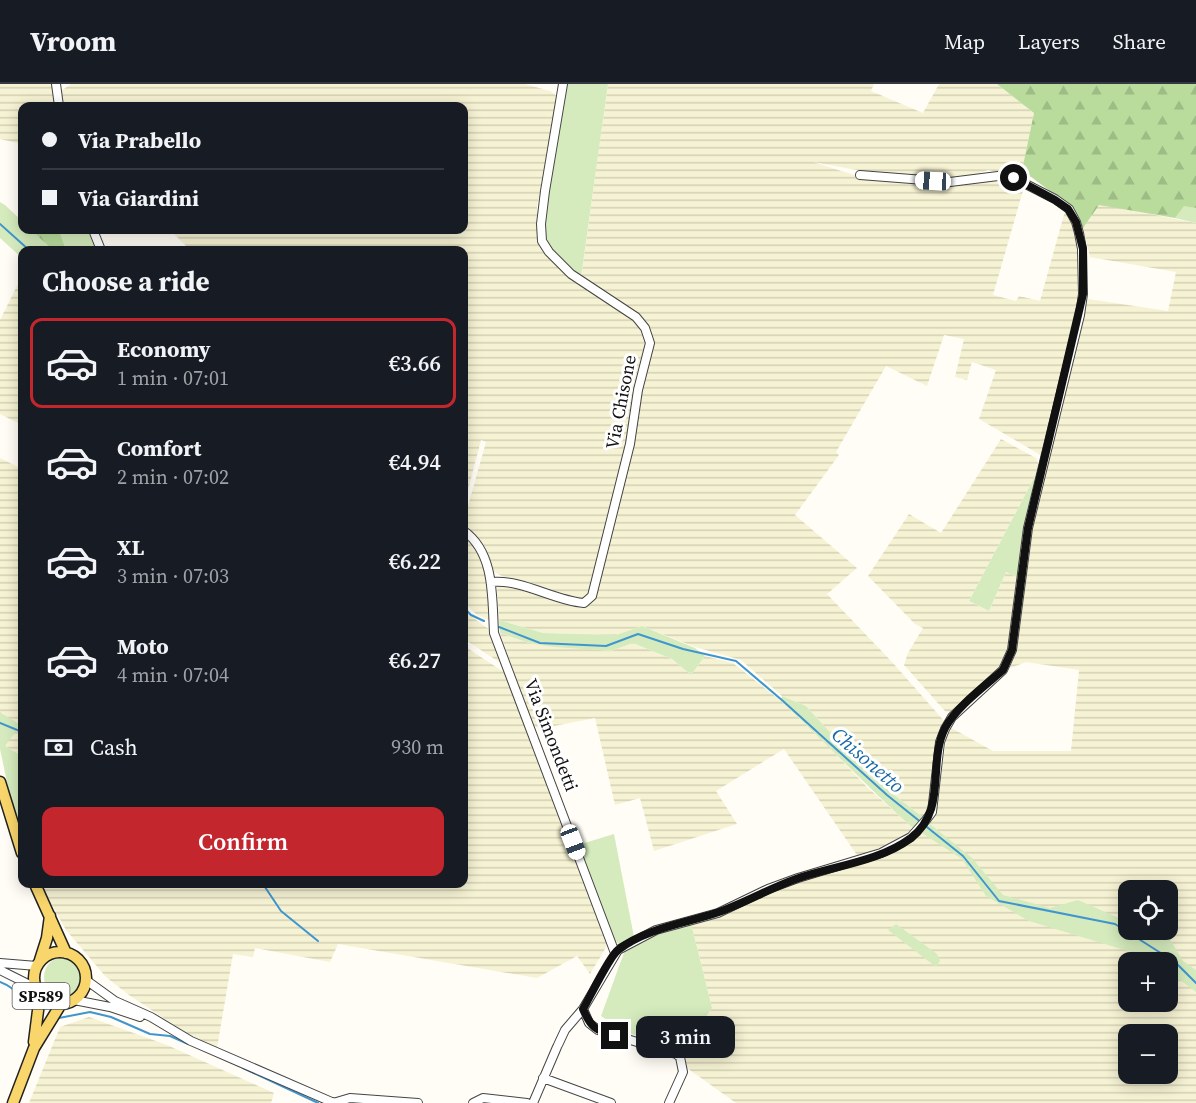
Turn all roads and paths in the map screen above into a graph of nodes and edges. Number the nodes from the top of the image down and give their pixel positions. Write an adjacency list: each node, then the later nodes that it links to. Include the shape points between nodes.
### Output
1 (56, 84): 3 (street)
2 (563, 84): 6 (street, Via Chisone, via 545,191 542,240 566,269 636,318 650,343 592,596 584,603 572,602 505,580)
3 (58, 102)
4 (860, 175): 12 (street, via 950,182 1014,178 1068,209 1076,222 1083,249 1080,315 1028,528 1012,650 1003,670 952,717 945,729 932,812 911,837 881,853 768,889 718,913 656,930)
5 (468, 535): 6 (street, Via Simondetti, via 482,551)
6 (491, 582): 12 (street, Via Simondetti, via 494,633)
7 (0, 782): 8 (main road)
8 (18, 840)
9 (37, 888): 10 (main road, SP589)
10 (50, 915): 11 (main road, SP589); 14 (main road, SP589)
11 (66, 953): 14 (main road, SP589, via 52,953); 16 (main road, SP589, via 79,960)
12 (615, 953): 20 (street)
13 (0, 963): 14 (street)
14 (39, 963): 17 (main road, SP589, via 34,980)
15 (0, 970): 17 (street)
16 (86, 980): 18 (main road, SP589); 21 (street, SP589, via 115,1001)
17 (38, 991): 19 (main road, SP589, via 46,1000); 22 (main road, SP589)
18 (74, 1000): 19 (main road, SP589); 21 (street, SP589, via 110,1007)
19 (61, 1004): 22 (main road, SP589)
20 (583, 1009): 23 (street, via 565,1030); 31 (street, via 589,1023 598,1030 680,1057 683,1072)
21 (167, 1027): 25 (street, SP589)
22 (34, 1048): 24 (main road, SP589)
23 (543, 1078): 29 (street); 30 (street)
24 (13, 1103)
25 (334, 1103): 26 (street, via 350,1098)
26 (417, 1103)
27 (473, 1103): 28 (street, via 483,1098)
28 (527, 1103)
29 (533, 1103)
30 (611, 1103)
31 (669, 1103)

